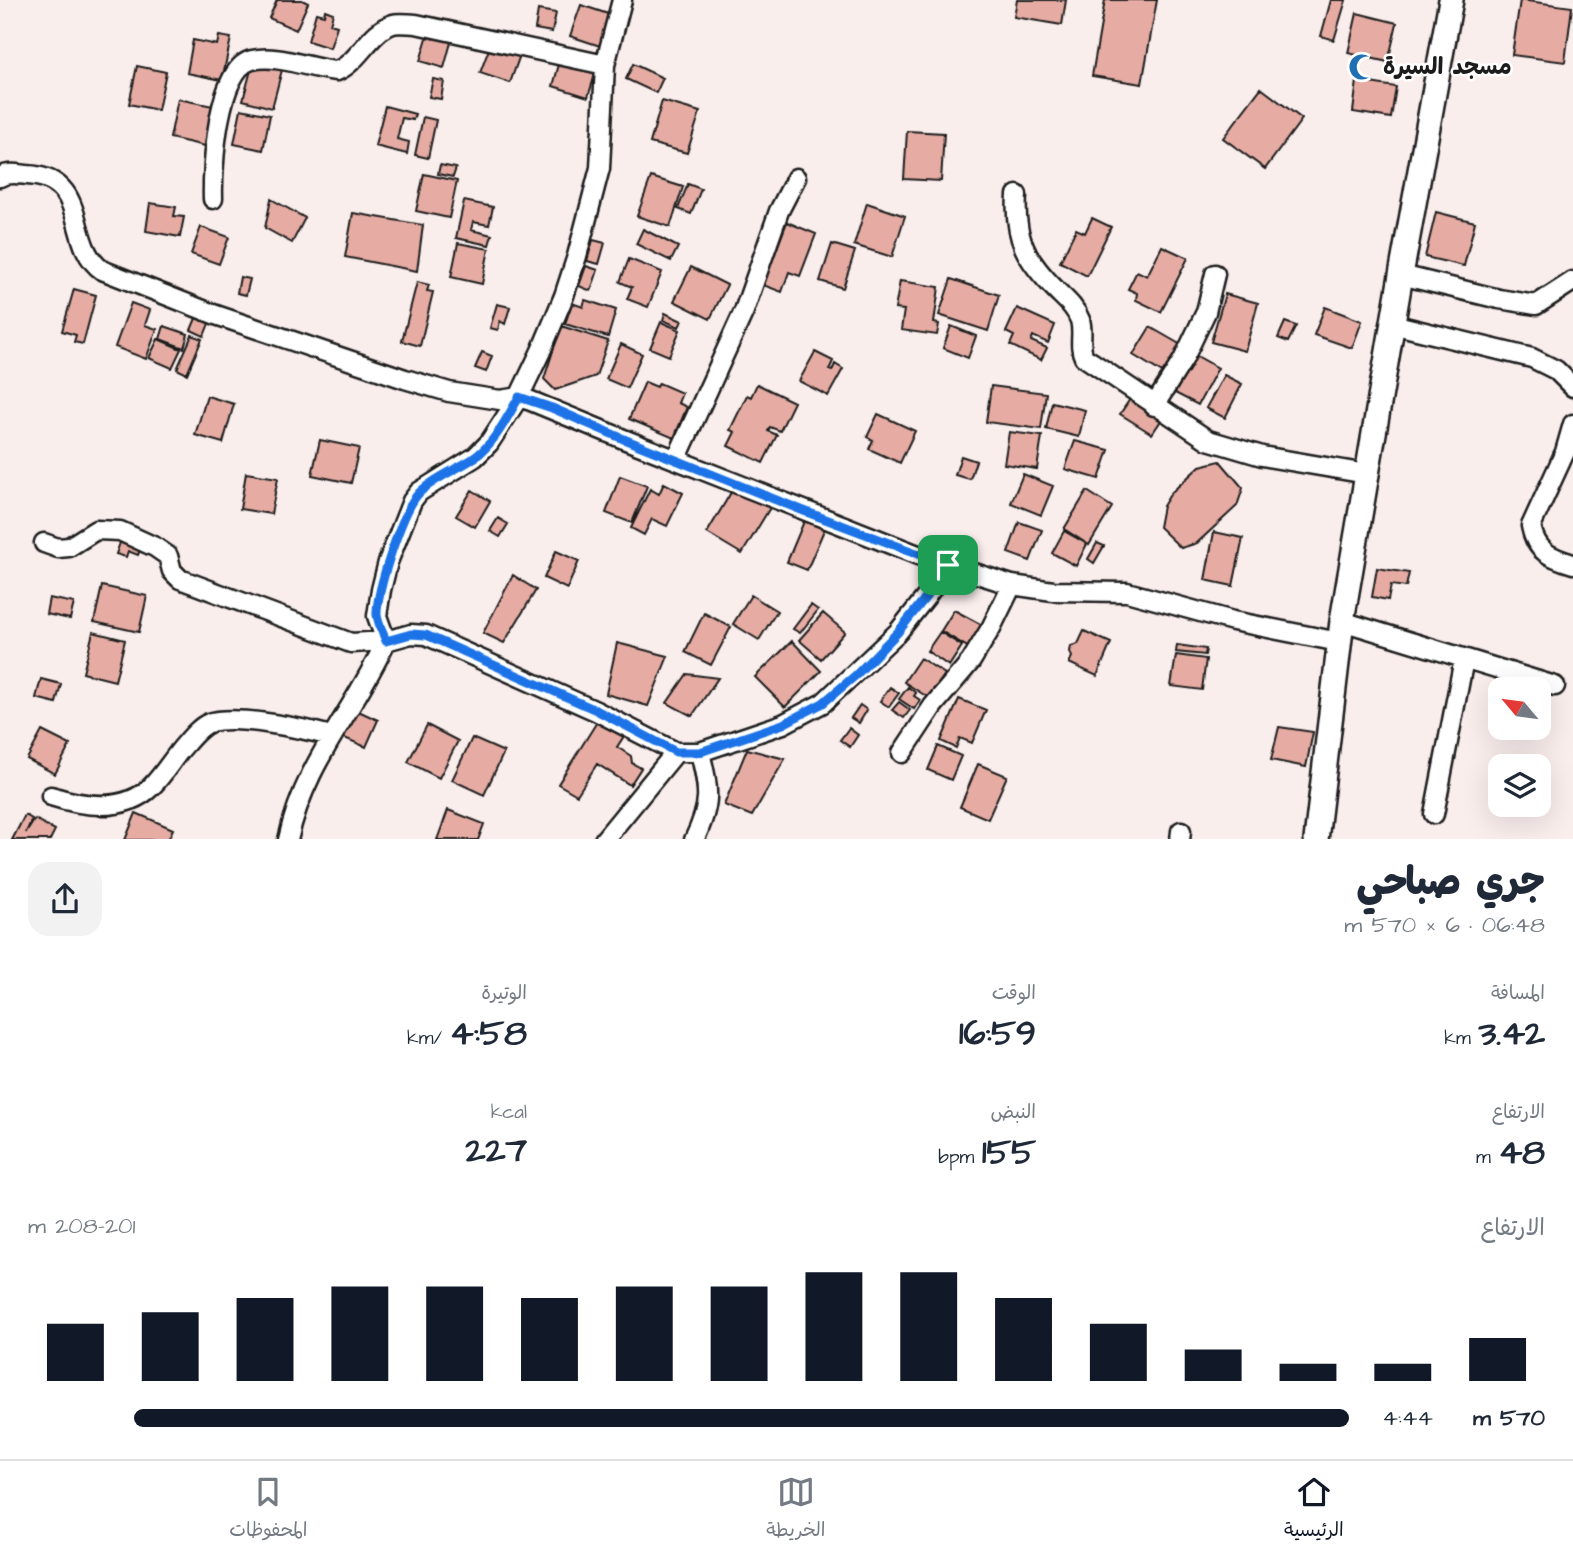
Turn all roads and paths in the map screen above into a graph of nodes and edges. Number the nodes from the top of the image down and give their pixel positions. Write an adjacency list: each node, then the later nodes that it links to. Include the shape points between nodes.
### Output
1 (622, 0): 3 (street)
2 (1451, 0): 9 (street)
3 (605, 65): 7 (street, via 416,24 393,24 337,71 278,59 243,63 236,68 225,97 216,139); 13 (street, via 602,144 593,201 564,296)
4 (0, 177): 13 (street, via 37,175 58,185 70,198 91,262 102,270 216,315 405,379 449,392 500,400)
5 (796, 178): 16 (street, via 779,211 744,311)
6 (1017, 195): 14 (street, via 1020,240 1038,272 1070,303 1080,321 1084,357)
7 (213, 199)
8 (1215, 274): 14 (street, via 1206,312)
9 (1401, 275): 10 (street, via 1536,305); 11 (street)
10 (1573, 281)
11 (1392, 324): 12 (street, via 1532,358 1556,370); 17 (street)
12 (1573, 387)
13 (519, 397): 16 (street); 23 (street, via 475,457 412,501 381,590 377,616)
14 (1154, 406): 17 (street, via 1208,440 1262,456)
15 (1573, 424): 19 (street, via 1531,526 1540,549)
16 (676, 460): 20 (street)
17 (1367, 474): 22 (street)
18 (44, 543): 23 (street, via 69,547 96,530 120,531 168,556 180,579 351,643)
19 (1573, 564)
20 (948, 565): 21 (street); 28 (street, via 898,632 823,703 783,724)
21 (1012, 585): 22 (street, via 1127,592 1233,621); 29 (street, via 971,662 933,706)
22 (1341, 631): 24 (street); 35 (street)
23 (386, 641): 26 (street); 27 (street, via 426,635 596,710)
24 (1464, 659): 25 (street); 31 (street)
25 (1555, 686)
26 (331, 736): 30 (street, via 296,726 208,723 131,802 90,805); 32 (street, via 301,794)
27 (676, 752): 28 (street); 33 (street)
28 (700, 752): 34 (street, via 709,789)
29 (902, 753)
30 (51, 796)
31 (1434, 814)
32 (288, 839)
33 (604, 839)
34 (694, 839)
35 (1316, 839)

